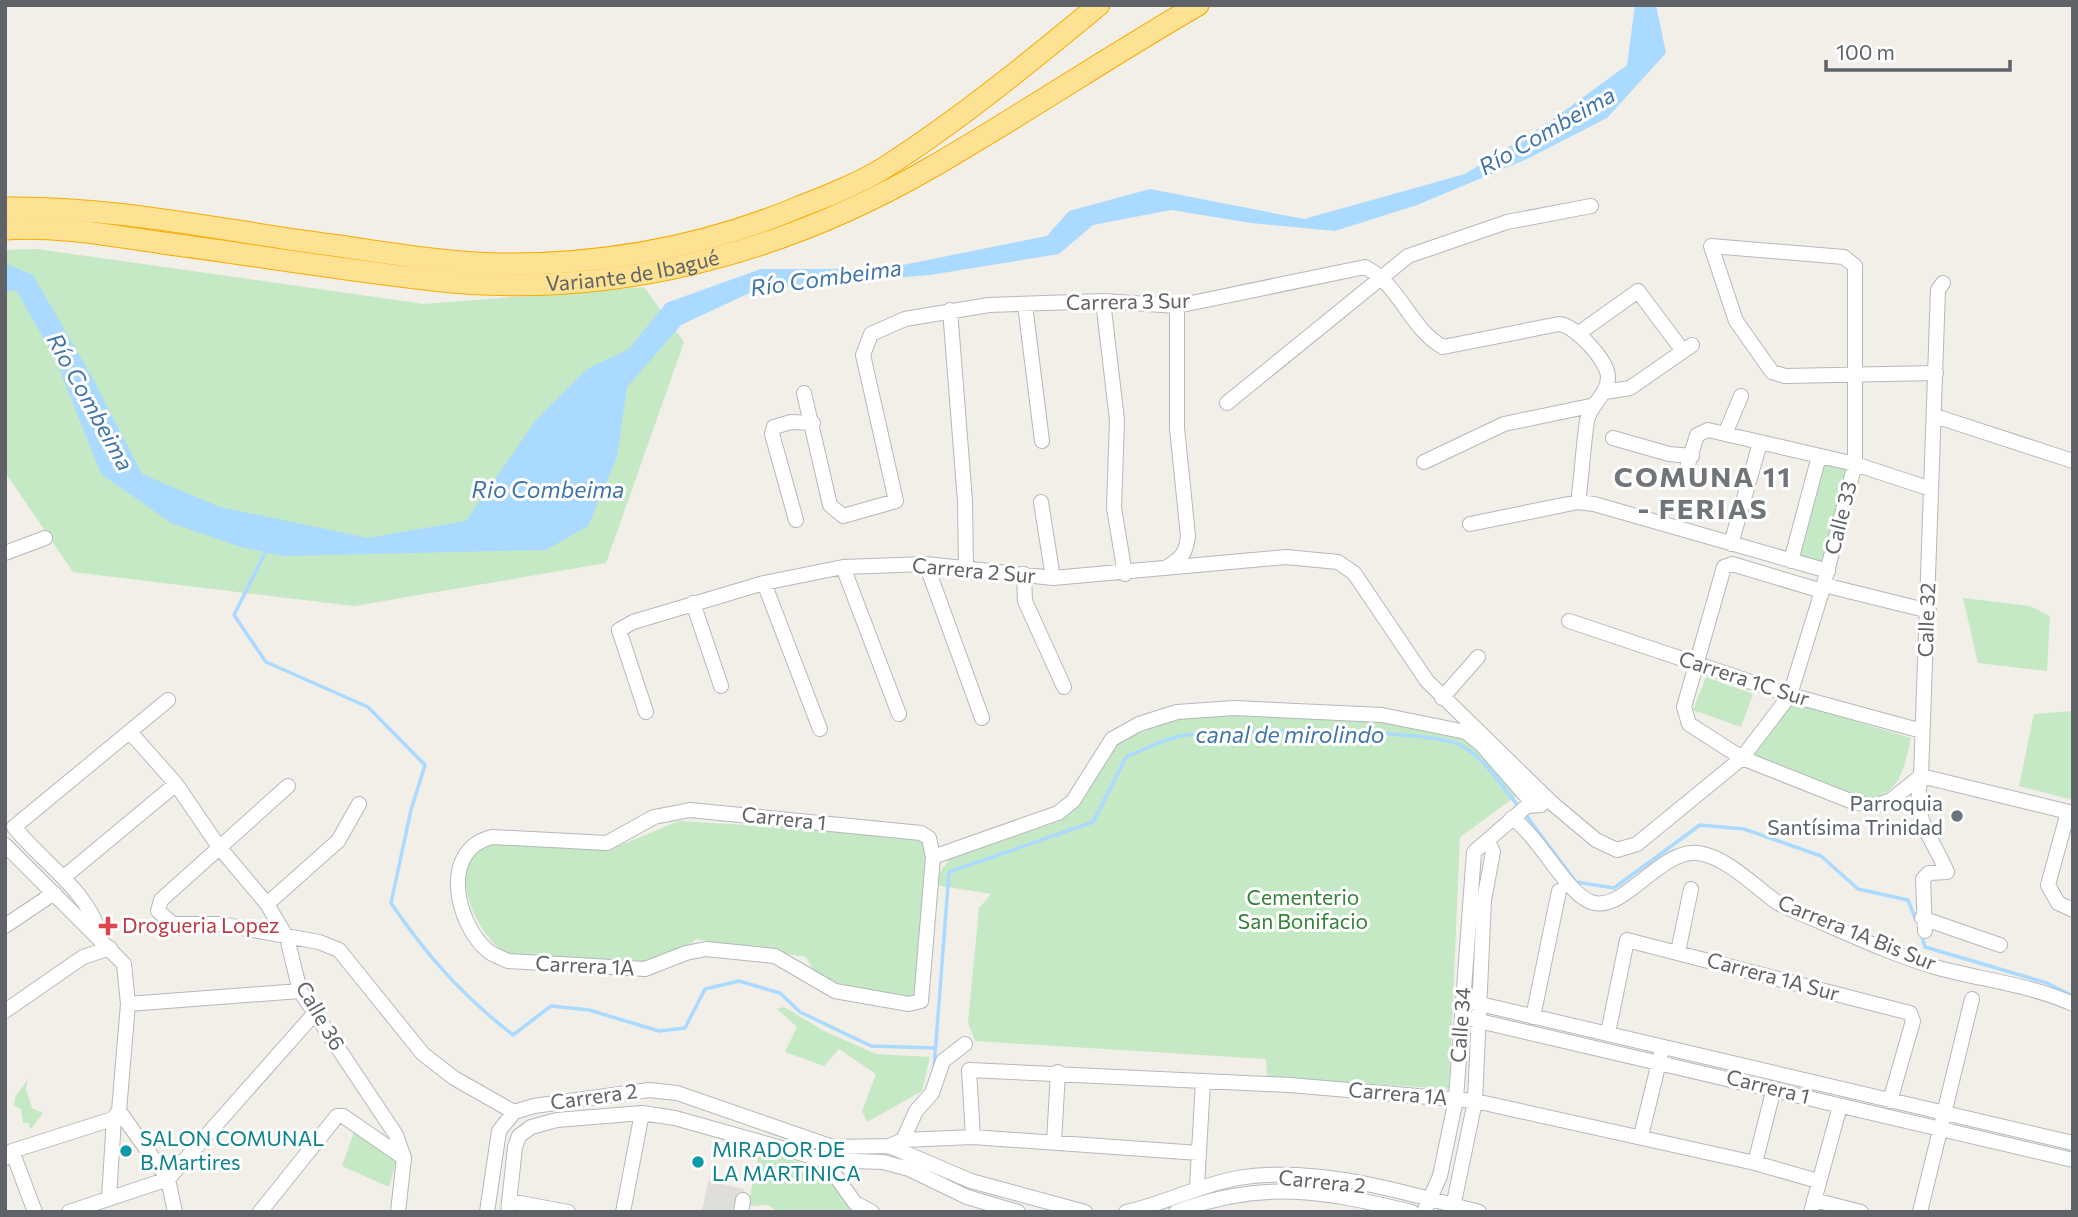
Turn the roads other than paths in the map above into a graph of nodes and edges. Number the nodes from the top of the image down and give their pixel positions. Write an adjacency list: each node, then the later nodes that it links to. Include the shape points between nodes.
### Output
1 (1183, 5): 4 (highway)
2 (1198, 5): 4 (highway, Variante de Ibagué)
3 (1099, 6): 8 (highway, Variante de Ibagué, via 990,93 882,169)
4 (1134, 42): 8 (highway, Variante de Ibagué, via 932,167 816,223 734,254)
5 (1591, 206): 9 (street, via 1507,222 1408,256)
6 (5, 208): 8 (highway, Variante de Ibagué, via 101,211 437,260 500,264)
7 (5, 229): 8 (highway, Variante de Ibagué, via 86,233 502,285 585,281)
8 (670, 260)
9 (1383, 277): 13 (street, Carrera 3 Sur, via 1366,267); 15 (street, via 1436,343 1450,348 1549,325 1566,324); 21 (street)
10 (1943, 283): 16 (street, Calle 32, via 1938,290)
11 (1103, 301): 12 (street, Carrera 3 Sur); 13 (street, Carrera 3 Sur); 49 (street, via 1117,420 1114,508)
12 (1025, 305): 14 (street, Carrera 3 Sur); 27 (street)
13 (1177, 306): 47 (street, via 1177,428 1188,536 1180,559)
14 (950, 310): 24 (street, Carrera 3 Sur, via 905,319 871,334 863,355 896,501 843,516 835,512); 46 (street)
15 (1576, 331): 18 (street, via 1605,367); 18 (street, via 1638,291 1687,348 1630,388)
16 (1936, 373): 17 (street); 23 (street, Calle 32)
17 (1856, 375): 17 (street, Calle 33, via 1855,266 1850,258 1711,246 1736,321 1772,372 1784,376); 33 (street, Calle 33)
18 (1605, 392): 22 (street)
19 (804, 393): 24 (street)
20 (1741, 396): 25 (street)
21 (1227, 403)
22 (1595, 405): 32 (street, via 1504,424); 37 (street, via 1587,421)
23 (1935, 416): 31 (street); 35 (street, Calle 32)
24 (813, 422): 38 (street, via 791,422 774,427 772,434)
25 (1725, 434): 28 (street); 29 (street, via 1704,430 1697,435)
26 (1613, 438): 29 (street)
27 (1042, 441)
28 (1760, 443): 30 (street); 41 (street)
29 (1692, 456): 34 (street)
30 (1819, 456): 33 (street); 43 (street)
31 (2073, 461)
32 (1424, 462)
33 (1855, 464): 35 (street); 51 (street, Calle 33)
34 (1686, 471)
35 (1931, 489): 54 (street, Calle 32)
36 (1041, 502): 50 (street)
37 (1578, 502): 39 (street); 41 (street)
38 (796, 520)
39 (1470, 524)
40 (45, 538): 42 (street)
41 (1731, 544): 43 (street)
42 (5, 553)
43 (1791, 561): 51 (street)
44 (926, 564): 45 (street, Carrera 2 Sur); 46 (street, Carrera 2 Sur); 65 (street)
45 (843, 567): 52 (street, Carrera 2 Sur); 64 (street)
46 (966, 567): 48 (street, Carrera 2 Sur)
47 (1161, 569): 49 (street, Carrera 2 Sur); 61 (street, Carrera 2 Sur, via 1286,557 1338,562 1354,573)
48 (1024, 574): 50 (street, Carrera 2 Sur); 59 (street, via 1025,601)
49 (1125, 574): 50 (street, Carrera 2 Sur)
50 (1053, 578)
51 (1825, 582): 54 (street); 57 (street, via 1732,564 1724,567); 60 (street, Calle 33)
52 (764, 583): 53 (street, Carrera 2 Sur); 66 (street)
53 (693, 603): 58 (street); 63 (street, Carrera 2 Sur, via 619,630)
54 (1929, 611): 67 (street, Calle 32)
55 (1569, 621): 57 (street, Carrera 1C Sur)
56 (1478, 657): 61 (street)
57 (1697, 664): 60 (street, Carrera 1C Sur); 69 (street, via 1684,716 1689,724)
58 (721, 686)
59 (1064, 687)
60 (1790, 695): 67 (street, Carrera 1C Sur); 69 (street, Calle 33)
61 (1442, 698): 74 (street)
62 (168, 700): 68 (street)
63 (646, 712)
64 (899, 714)
65 (982, 718)
66 (820, 729)
67 (1922, 731): 70 (street, Calle 32)
68 (130, 732): 71 (street, Calle 36); 81 (street, via 14,827)
69 (1742, 758): 70 (street, via 1853,802 1872,805 1891,800); 74 (street, Calle 33, via 1627,848 1616,850 1596,840)
70 (1921, 776): 76 (street); 90 (street, Calle 32, via 1916,798 1921,824 1947,872 1929,873 1923,879 1923,925)
71 (176, 784): 79 (street, Calle 36); 81 (street)
72 (288, 786): 79 (street)
73 (359, 804): 85 (street, via 338,841)
74 (1553, 804): 75 (street)
75 (1522, 811): 77 (street, Calle 34); 80 (street, via 1481,744 1466,733 1382,715 1234,708 1177,712 1112,738 1073,801 1058,813); 98 (street, Carrera 1A Bis Sur, via 1532,834 1578,894 1589,901 1614,900 1672,858 1699,853 1717,860 1782,905 1902,955 2043,990)
76 (2070, 812): 86 (street, via 2048,885 2058,903)
77 (1488, 841): 95 (street, Calle 34, via 1474,852); 96 (street, Calle 34, via 1493,852 1484,900)
78 (5, 845): 84 (street)
79 (219, 847): 85 (street, Calle 36); 88 (street, via 161,900 158,911 173,923 220,924)
80 (933, 857): 91 (street, Carrera 1A, via 920,1001 909,1004 835,991 775,956 706,949 645,969 508,961); 91 (street, Carrera 1, via 929,838 921,833 690,810 654,817 607,843 492,837 470,848 459,870 457,898 468,924)
81 (64, 877): 89 (street, via 96,918)
82 (1691, 889): 92 (street)
83 (1559, 891): 102 (street)
84 (54, 893): 87 (street); 89 (street)
85 (267, 904): 88 (street, Calle 36)
86 (2073, 909)
87 (5, 926)
88 (287, 938): 93 (street, Calle 36); 115 (street, via 340,950 423,1054 454,1078)
89 (106, 944): 97 (street, via 124,964); 99 (street)
90 (2000, 945)
91 (488, 951)
92 (1678, 952): 104 (street, Carrera 1A Sur, via 1627,940); 113 (street, Carrera 1A Sur, via 1910,1013 1913,1021)
93 (300, 991): 97 (street); 100 (street, Calle 36)
94 (1972, 999): 118 (street)
95 (1462, 1000): 96 (street, Carrera 1); 101 (street, Calle 34)
96 (1478, 1003): 102 (street, Carrera 1); 103 (street, Calle 34)
97 (128, 1004): 117 (street)
98 (2073, 1004)
99 (5, 1011)
100 (314, 1013): 127 (street, Calle 36, via 396,1135); 131 (street)
101 (1462, 1017): 103 (street, Carrera 1); 111 (street, Calle 34)
102 (1532, 1017): 104 (street, Carrera 1)
103 (1477, 1021): 107 (street, Carrera 1); 112 (street, Calle 34)
104 (1608, 1033): 106 (street, Carrera 1)
105 (965, 1044): 121 (street, via 943,1060 932,1093 916,1111)
106 (1663, 1046): 107 (street); 113 (street, Carrera 1)
107 (1659, 1062): 110 (street, Carrera 1); 119 (street)
108 (1058, 1072): 109 (street, Carrera 1A); 120 (street, Carrera 1A, via 969,1070); 122 (street)
109 (1203, 1081): 111 (street, Carrera 1A); 125 (street)
110 (1774, 1088): 114 (street, Carrera 1); 130 (street)
111 (1456, 1099): 112 (street, Carrera 1A); 135 (street, Calle 34, via 1440,1176)
112 (1475, 1101): 119 (street, Carrera 1A); 138 (street, Calle 34)
113 (1890, 1101): 118 (street, Carrera 1)
114 (1840, 1105): 118 (street, Carrera 1); 132 (street)
115 (514, 1112): 124 (street, Carrera 2, via 649,1090 677,1093 833,1147); 144 (street, via 499,1131)
116 (642, 1113): 128 (street, Carrera 2); 137 (street, Carrera 2, via 531,1127 519,1136 515,1147); 146 (street)
117 (118, 1115): 126 (street); 131 (street); 134 (street)
118 (1942, 1120): 123 (street, Carrera 1); 129 (street, Carrera 1); 155 (street)
119 (1641, 1136): 130 (street, Carrera 1A)
120 (973, 1137): 121 (street); 122 (street)
121 (903, 1140): 124 (street)
122 (1054, 1142): 125 (street)
123 (2073, 1143)
124 (889, 1146): 149 (street, Carrera 2, via 971,1181)
125 (1199, 1153): 133 (street)
126 (9, 1154): 139 (street)
127 (404, 1158): 142 (street, via 337,1116); 143 (street, Calle 36)
128 (824, 1160): 147 (street, via 855,1203); 148 (street, Carrera 2, via 909,1169 967,1197)
129 (2073, 1160)
130 (1755, 1163): 132 (street, Carrera 1A)
131 (168, 1179): 134 (street); 141 (street)
132 (1818, 1181): 136 (street)
133 (1197, 1187): 135 (street, Carrera 2, via 1286,1174 1355,1183); 150 (street, Carrera 2)
134 (108, 1199): 140 (street)
135 (1427, 1205): 138 (street, Carrera 2)
136 (1813, 1206): 154 (street)
137 (509, 1207): 145 (street)
138 (1453, 1208): 153 (street, Carrera 2)
139 (35, 1212)
140 (69, 1212)
141 (175, 1212)
142 (260, 1212)
143 (398, 1212)
144 (486, 1212)
145 (568, 1212)
146 (623, 1212)
147 (872, 1212)
148 (1018, 1212)
149 (1085, 1212)
150 (1126, 1212)
151 (1176, 1212): 152 (street, Carrera 2, via 1241,1192 1284,1190 1352,1198)
152 (1412, 1212)
153 (1479, 1212)
154 (1861, 1212)
155 (1920, 1212)

